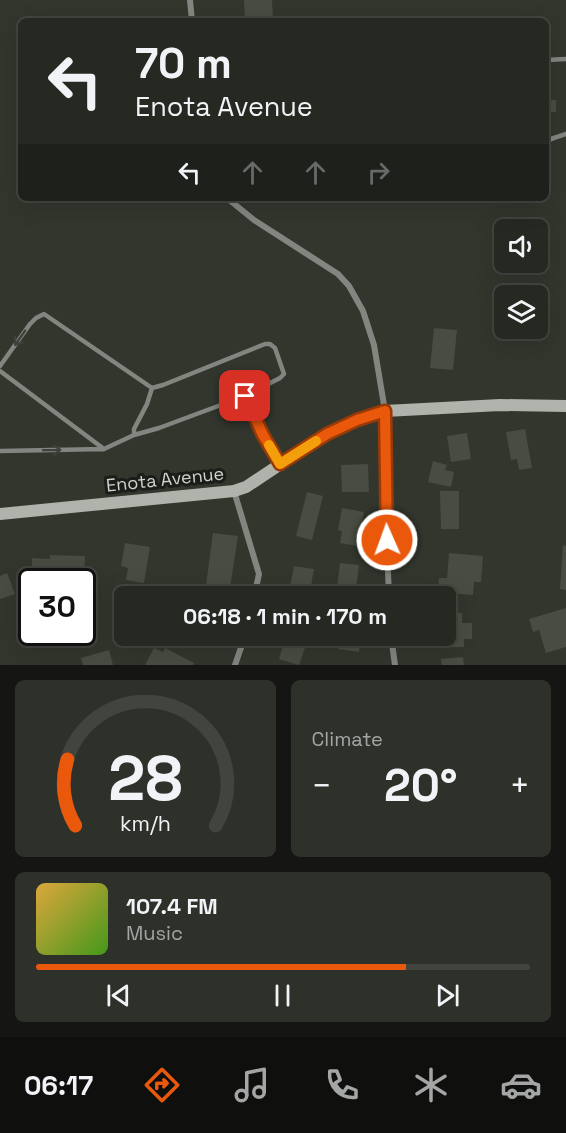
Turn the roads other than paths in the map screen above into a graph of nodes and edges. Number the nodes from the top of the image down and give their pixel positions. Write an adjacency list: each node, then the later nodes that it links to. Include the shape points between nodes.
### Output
1 (190, 0): 2 (street)
2 (192, 18)
3 (566, 59): 4 (lane)
4 (549, 60)
5 (566, 134): 6 (lane)
6 (549, 141)
7 (231, 201): 13 (street, via 338,274 349,286 363,311 374,345)
8 (0, 366): 10 (lane, one-way to 8, via 44,314 30,324)
9 (0, 371): 15 (lane)
10 (152, 388): 11 (lane, via 270,344 284,374); 14 (lane)
11 (245, 396): 14 (lane); 17 (lane)
12 (566, 406): 13 (street, Enota Avenue)
13 (385, 411): 17 (street, Enota Avenue, via 327,434); 21 (street)
14 (134, 435): 15 (lane)
15 (104, 449): 16 (lane, one-way to 15)
16 (0, 451)
17 (280, 464): 18 (street, Enota Avenue, via 246,487)
18 (234, 490): 19 (street, Enota Avenue); 20 (street, via 259,574)
19 (0, 514)
20 (256, 586)
21 (389, 586)
22 (242, 646): 24 (street)
23 (392, 646): 25 (street)
24 (235, 665)
25 (394, 665)

